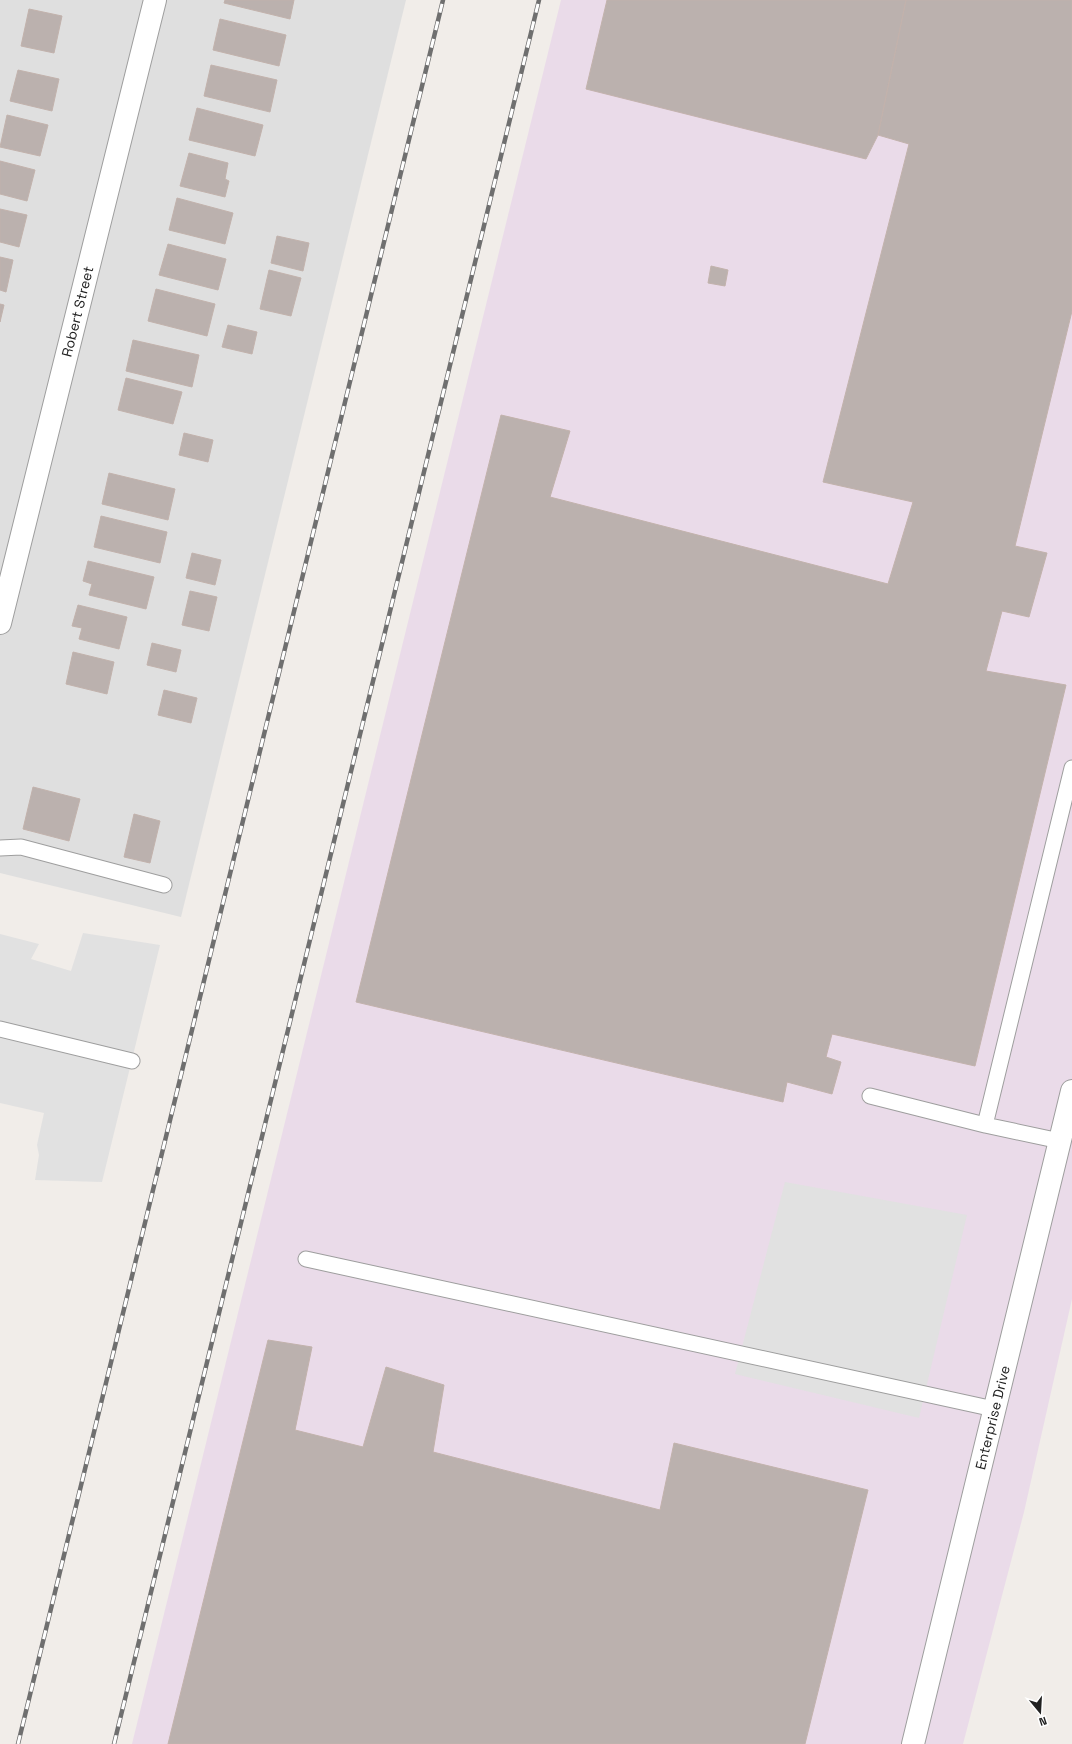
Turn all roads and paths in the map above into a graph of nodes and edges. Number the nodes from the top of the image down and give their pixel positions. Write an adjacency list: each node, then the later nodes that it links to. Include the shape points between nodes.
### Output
1 (155, 0): 2 (street, Robert Street)
2 (0, 623)
3 (1072, 768): 10 (lane)
4 (0, 848): 5 (lane, via 21,847)
5 (164, 885)
6 (0, 1029): 7 (lane)
7 (132, 1062)
8 (1072, 1091): 11 (street, Enterprise Drive)
9 (870, 1096): 10 (lane)
10 (985, 1125): 11 (lane)
11 (1060, 1141): 13 (street, Enterprise Drive)
12 (306, 1259): 13 (lane)
13 (994, 1409): 14 (street, Enterprise Drive)
14 (913, 1744)

